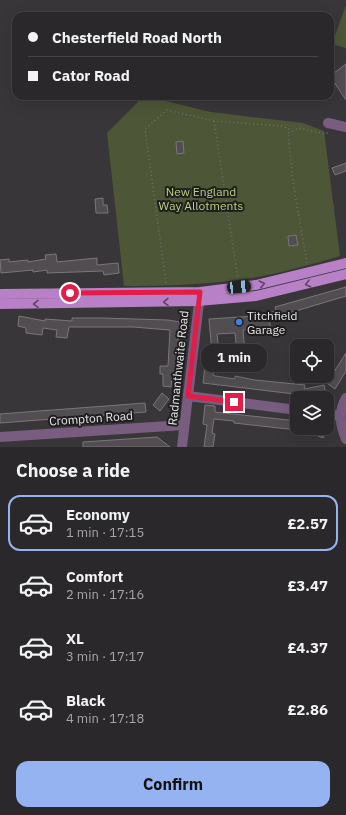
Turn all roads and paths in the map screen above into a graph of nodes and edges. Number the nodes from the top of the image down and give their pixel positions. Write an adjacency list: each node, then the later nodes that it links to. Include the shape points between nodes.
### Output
1 (214, 121): 4 (path, via 281,126); 8 (path); 9 (path, via 167,110 145,130)
2 (331, 123): 3 (street); 4 (path, via 330,132 325,134 299,128)
3 (346, 126)
4 (292, 130): 6 (path, via 288,133 288,139)
5 (346, 263): 6 (main road)
6 (309, 273): 8 (main road, one-way to 6)
7 (346, 274): 11 (main road, one-way to 11, via 256,296)
8 (239, 287): 11 (main road)
9 (168, 292): 11 (main road); 12 (main road)
10 (0, 294): 12 (main road)
11 (199, 297): 12 (main road, one-way to 12); 14 (street, Radmanthwaite Road)
12 (58, 298): 13 (main road, one-way to 13)
13 (0, 304)
14 (188, 396): 16 (street); 19 (street, Radmanthwaite Road)
15 (346, 398): 18 (street)
16 (290, 409)
17 (334, 415): 18 (street)
18 (340, 416): 21 (street)
19 (184, 425): 20 (street, Crompton Road); 22 (street, Radmanthwaite Road)
20 (0, 437)
21 (346, 439)
22 (182, 447)

